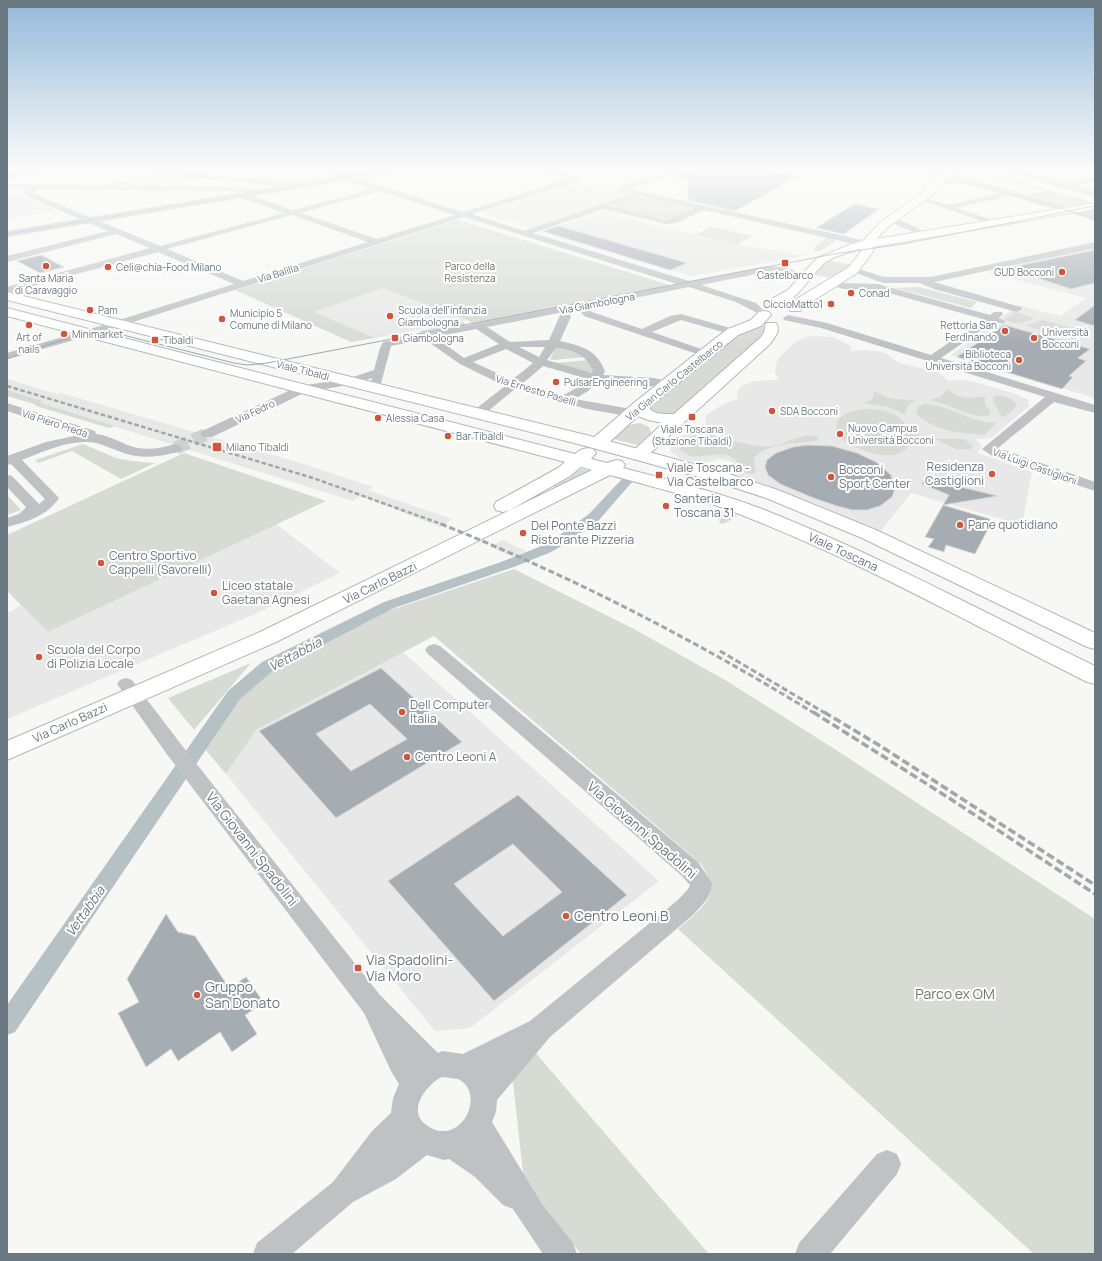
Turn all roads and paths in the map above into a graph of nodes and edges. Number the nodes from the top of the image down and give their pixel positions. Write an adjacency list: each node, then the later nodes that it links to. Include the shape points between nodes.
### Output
1 (44, 228): 14 (street)
2 (110, 228): 12 (street)
3 (236, 228): 20 (street)
4 (335, 228): 17 (street)
5 (420, 228): 17 (street, Via Balilla)
6 (508, 228): 13 (street)
7 (540, 228): 13 (street)
8 (806, 228): 16 (street)
9 (882, 228): 16 (main road)
10 (911, 228): 15 (street)
11 (967, 228): 15 (main road)
12 (117, 231): 20 (street); 21 (street)
13 (525, 233): 31 (street)
14 (7, 234)
15 (928, 235): 16 (main road, via 891,242)
16 (870, 240): 22 (main road, Via Gian Carlo Castelbarco); 24 (main road, via 868,250)
17 (377, 242): 30 (street, Via Balilla)
18 (1095, 245): 27 (street)
19 (7, 247): 21 (street)
20 (160, 249): 30 (street); 32 (street)
21 (21, 255): 23 (street)
22 (827, 257): 24 (main road, via 848,256); 25 (main road, Via Gian Carlo Castelbarco, via 817,263)
23 (7, 259)
24 (857, 266): 28 (main road, Via Gian Carlo Castelbarco); 29 (street)
25 (807, 277): 26 (street, Via Giambologna, via 772,269); 28 (main road); 38 (main road, Via Gian Carlo Castelbarco, via 789,296)
26 (714, 280): 31 (street, Via Giambologna); 33 (street, via 709,284)
27 (921, 280): 29 (street); 42 (street, via 937,288 1013,308)
28 (832, 283): 29 (street, via 844,286); 39 (main road, Via Gian Carlo Castelbarco, via 803,301)
29 (879, 283): 42 (street)
30 (242, 284): 43 (street, Via Balilla)
31 (692, 284): 33 (street); 35 (street, Via Giambologna)
32 (7, 290)
33 (712, 291): 38 (street, via 746,302)
34 (7, 296): 43 (main road, Viale Tibaldi)
35 (586, 305): 37 (street, Via Giambologna); 41 (street, via 585,312)
36 (7, 312): 46 (main road, Viale Tibaldi)
37 (549, 312): 40 (street); 44 (street, Via Giambologna)
38 (765, 314): 39 (main road, Via Gian Carlo Castelbarco); 39 (main road, via 786,305); 45 (main road, Via Gian Carlo Castelbarco); 70 (main road, via 770,336)
39 (792, 314): 53 (street)
40 (565, 315): 41 (street); 49 (street)
41 (593, 316): 47 (street)
42 (996, 319): 53 (street)
43 (116, 323): 46 (street, Via Balilla); 56 (main road, Viale Tibaldi)
44 (479, 326): 48 (street, Via Giambologna); 50 (street)
45 (733, 332): 47 (street, via 681,317); 51 (main road, Via Gian Carlo Castelbarco)
46 (88, 333): 52 (street, Via Balilla); 63 (main road, Viale Tibaldi)
47 (642, 333): 51 (street)
48 (426, 336): 54 (street, Via Ernesto Paselli); 57 (street, Via Giambologna, via 387,344)
49 (553, 343): 50 (street); 55 (street); 58 (street, via 574,348 588,355 598,366)
50 (507, 346): 54 (street); 55 (street)
51 (706, 354): 60 (main road, Via Gian Carlo Castelbarco)
52 (7, 356)
53 (932, 359): 64 (street)
54 (464, 362): 61 (street, Via Ernesto Paselli)
55 (540, 363): 58 (street); 61 (street)
56 (312, 372): 59 (main road, Viale Tibaldi); 63 (street)
57 (378, 372): 59 (street, Via Fedro); 62 (street)
58 (596, 378): 60 (street); 65 (street, via 586,388)
59 (349, 382): 62 (main road, Viale Tibaldi); 63 (street, Via Fedro)
60 (668, 384): 68 (main road, Via Gian Carlo Castelbarco)
61 (513, 385): 65 (street, Via Ernesto Paselli); 69 (street)
62 (375, 388): 69 (main road, Viale Tibaldi)
63 (303, 389): 72 (street, Via Fedro); 75 (main road, Viale Tibaldi)
64 (1057, 397): 67 (street); 81 (street, Via Luigi Castiglioni, via 1046,402 989,449)
65 (563, 400): 68 (street, Via Ernesto Paselli)
66 (7, 407): 71 (street, Via Piero Preda)
67 (1095, 408)
68 (632, 413): 70 (main road, via 640,410 653,417); 73 (main road, via 635,420 656,427); 75 (main road, Via Gian Carlo Castelbarco)
69 (477, 414): 75 (main road, Viale Tibaldi)
70 (680, 418): 73 (main road)
71 (72, 433): 74 (street, via 103,438 133,453 145,455); 77 (street)
72 (207, 434)
73 (657, 436): 76 (main road)
74 (176, 448)
75 (588, 452): 76 (main road, Viale Toscana); 78 (main road, Viale Toscana); 80 (main road, Via Carlo Bazzi, via 564,472)
76 (639, 454): 78 (main road); 84 (main road, Viale Toscana, via 772,494 913,555)
77 (10, 460): 82 (street, via 52,498 49,505 42,510)
78 (616, 465): 80 (main road, Via Carlo Bazzi); 86 (main road, Viale Toscana, via 788,526)
79 (7, 479): 82 (street, via 34,507)
80 (556, 486): 87 (main road, Via Carlo Bazzi, via 268,637)
81 (1095, 487)
82 (24, 517): 83 (street)
83 (7, 523)
84 (1091, 639)
85 (434, 650): 90 (street, Via Giovanni Spadolini, via 690,869 701,884 700,892 686,907)
86 (1095, 676)
87 (130, 690): 88 (main road, Via Carlo Bazzi); 89 (main road, Via Carlo Bazzi); 92 (street, Via Giovanni Spadolini, via 371,1003 400,1062)
88 (7, 735)
89 (7, 751)
90 (541, 1028): 91 (street, Via Giovanni Spadolini); 93 (street, Via Giovanni Spadolini)
91 (464, 1067): 92 (street, via 451,1064); 93 (street, via 478,1078)
92 (423, 1074): 94 (street, via 406,1100)
93 (484, 1095): 95 (street, via 484,1110)
94 (406, 1118): 96 (street, via 412,1131); 99 (street, via 374,1151)
95 (478, 1124): 97 (street, via 468,1136); 100 (street)
96 (423, 1140): 97 (street, via 435,1145); 99 (street, via 397,1163)
97 (453, 1144): 100 (street, via 485,1167)
98 (888, 1164): 103 (street)
99 (343, 1192): 101 (street)
100 (532, 1214): 102 (street)
101 (268, 1254)
102 (562, 1254)
103 (810, 1254)

